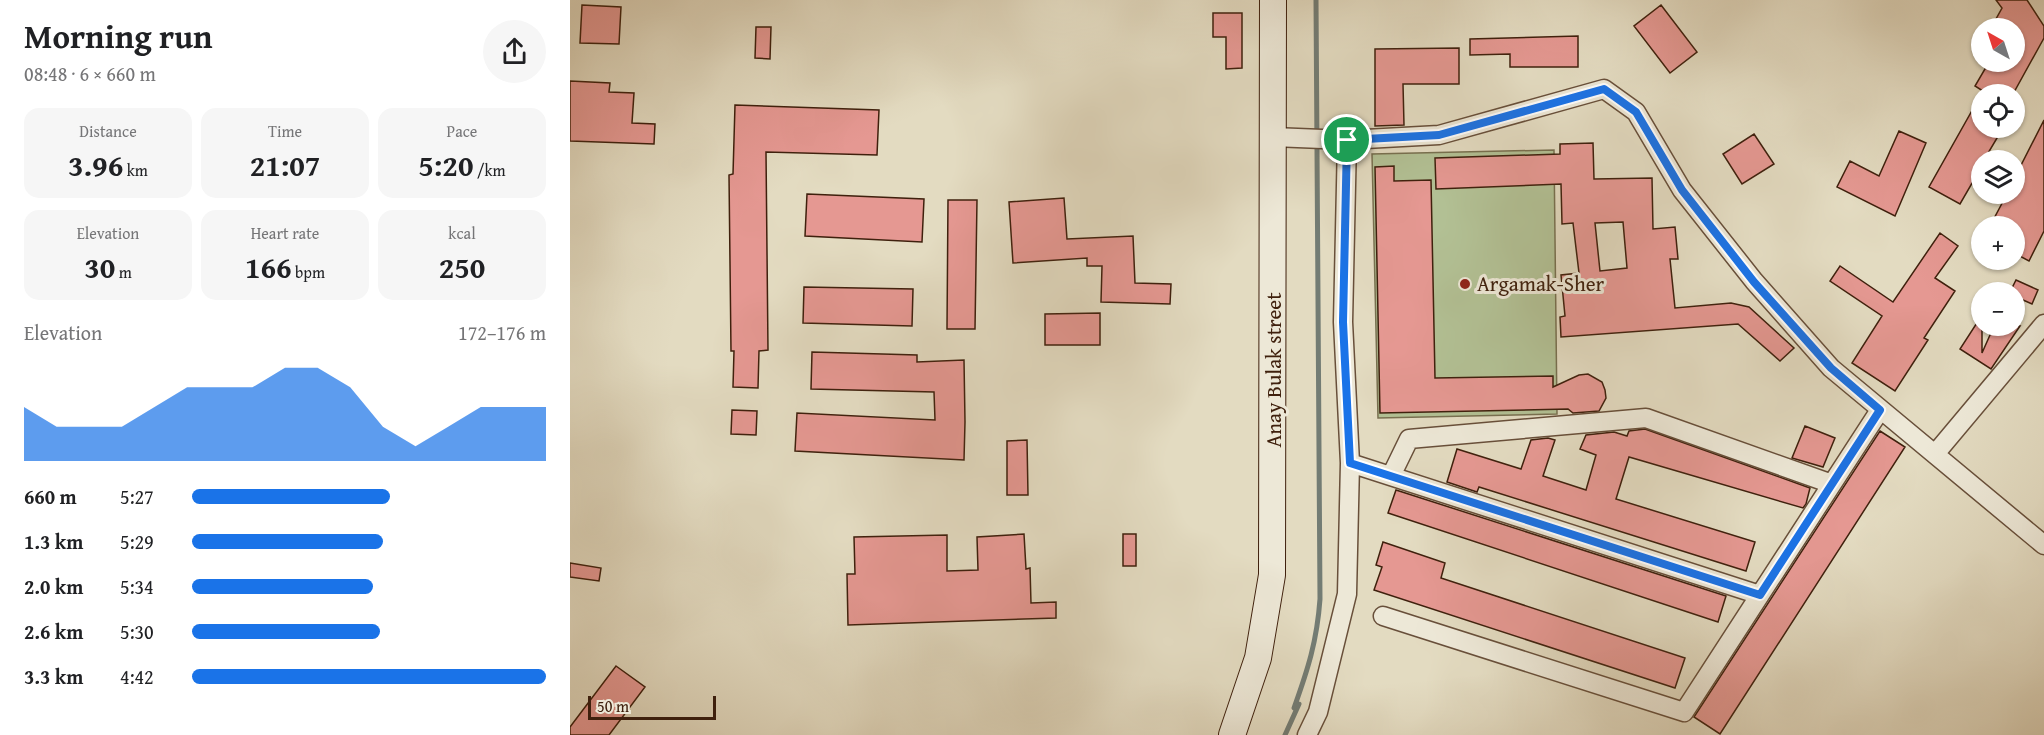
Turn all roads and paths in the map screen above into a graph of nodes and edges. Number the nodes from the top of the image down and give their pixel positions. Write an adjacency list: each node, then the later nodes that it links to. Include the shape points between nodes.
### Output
1 (1273, 0): 2 (main road, Anay Bulak street)
2 (1273, 137): 3 (street); 13 (main road, Anay Bulak street, via 1272,575 1258,658)
3 (1347, 140): 5 (street, via 1439,135 1604,89 1636,112 1682,190 1754,282 1831,368); 7 (street, via 1343,322)
4 (2044, 324): 6 (street)
5 (1880, 410): 6 (street); 9 (street)
6 (1935, 454): 10 (street)
7 (1350, 463): 8 (street); 14 (street, via 1347,594 1318,712)
8 (1391, 476): 9 (street, via 1409,439 1646,418); 11 (street)
9 (1832, 484): 11 (street)
10 (2044, 544)
11 (1760, 595): 12 (street, via 1684,712)
12 (1383, 616)
13 (1232, 735)
14 (1307, 735)

